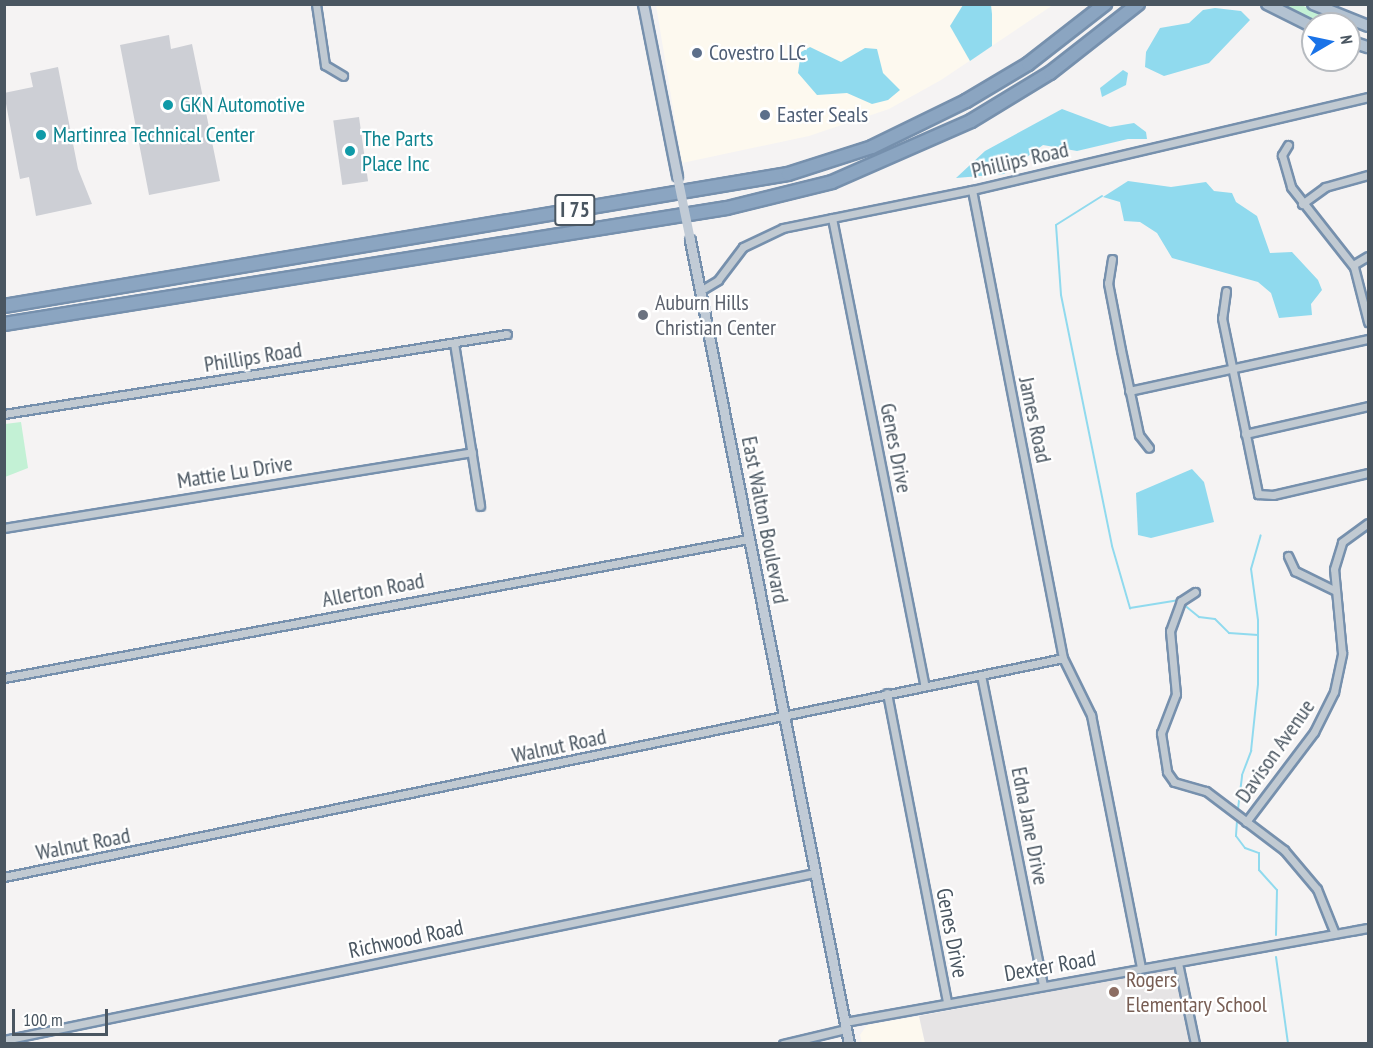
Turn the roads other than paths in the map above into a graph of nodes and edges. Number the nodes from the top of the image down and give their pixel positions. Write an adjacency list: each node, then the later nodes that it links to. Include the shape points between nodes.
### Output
1 (316, 4): 9 (street, via 325,65)
2 (643, 4): 19 (main road, East Walton Boulevard, bridge)
3 (1105, 4): 21 (highway, I 75, via 1028,64 966,101 872,147 788,174)
4 (1138, 4): 23 (highway, I 75, via 1050,72 971,122 832,182 727,208)
5 (1267, 4): 7 (main road)
6 (1313, 4): 8 (main road)
7 (1301, 21)
8 (1368, 26)
9 (343, 76)
10 (1368, 97): 13 (street, Phillips Road)
11 (1287, 145): 14 (street, via 1283,164)
12 (1368, 175): 14 (street, via 1325,187)
13 (972, 190): 15 (street, Phillips Road); 42 (street, James Road)
14 (1302, 204): 18 (street)
15 (832, 218): 19 (street, Phillips Road, via 763,234 743,247 718,280); 45 (street, Genes Drive)
16 (1368, 256): 18 (street)
17 (1112, 259): 28 (street, via 1108,283)
18 (1353, 265): 22 (street)
19 (700, 291): 38 (main road, East Walton Boulevard)
20 (1226, 291): 27 (street, via 1221,309)
21 (4, 306)
22 (1368, 322)
23 (4, 324)
24 (507, 334): 26 (street, Phillips Road)
25 (1368, 339): 27 (street)
26 (454, 343): 30 (street, Phillips Road); 33 (street)
27 (1231, 368): 28 (street); 31 (street)
28 (1129, 391): 32 (street, via 1139,435)
29 (1368, 406): 31 (street)
30 (4, 414)
31 (1245, 434): 34 (street, via 1255,486 1264,497)
32 (1149, 448)
33 (472, 452): 35 (street); 37 (street, Mattie Lu Drive)
34 (1368, 473)
35 (480, 506)
36 (1368, 523): 40 (street, Davison Avenue, via 1342,542 1334,569)
37 (4, 528)
38 (748, 539): 44 (street, Allerton Road); 47 (main road, East Walton Boulevard)
39 (1288, 556): 40 (street, via 1295,571)
40 (1334, 590): 48 (street, Davison Avenue, via 1342,635 1334,692 1314,732)
41 (1195, 592): 48 (street, via 1181,601 1170,631 1176,688 1161,733 1167,772 1174,782 1206,791)
42 (1063, 658): 43 (street, Walnut Road); 54 (street, via 1090,709)
43 (981, 675): 45 (street, Walnut Road); 55 (street, Edna Jane Drive)
44 (4, 678)
45 (925, 686): 46 (street, Walnut Road)
46 (887, 693): 47 (street, Walnut Road); 56 (street, Genes Drive)
47 (784, 718): 49 (main road, East Walton Boulevard); 50 (street, Walnut Road)
48 (1246, 822): 52 (street, Davison Avenue, via 1302,868 1317,889)
49 (815, 873): 57 (main road, East Walton Boulevard); 58 (street, Richwood Road)
50 (4, 877)
51 (1368, 928): 52 (street, Dexter Road)
52 (1335, 934): 53 (street, Dexter Road)
53 (1178, 963): 54 (street, Dexter Road); 61 (street)
54 (1141, 968): 55 (street, Dexter Road)
55 (1043, 985): 56 (street, Dexter Road)
56 (947, 1002): 57 (street, Dexter Road)
57 (845, 1026): 59 (street, Dexter Road); 60 (main road, East Walton Boulevard)
58 (4, 1040)
59 (783, 1044)
60 (849, 1044)
61 (1195, 1044)

